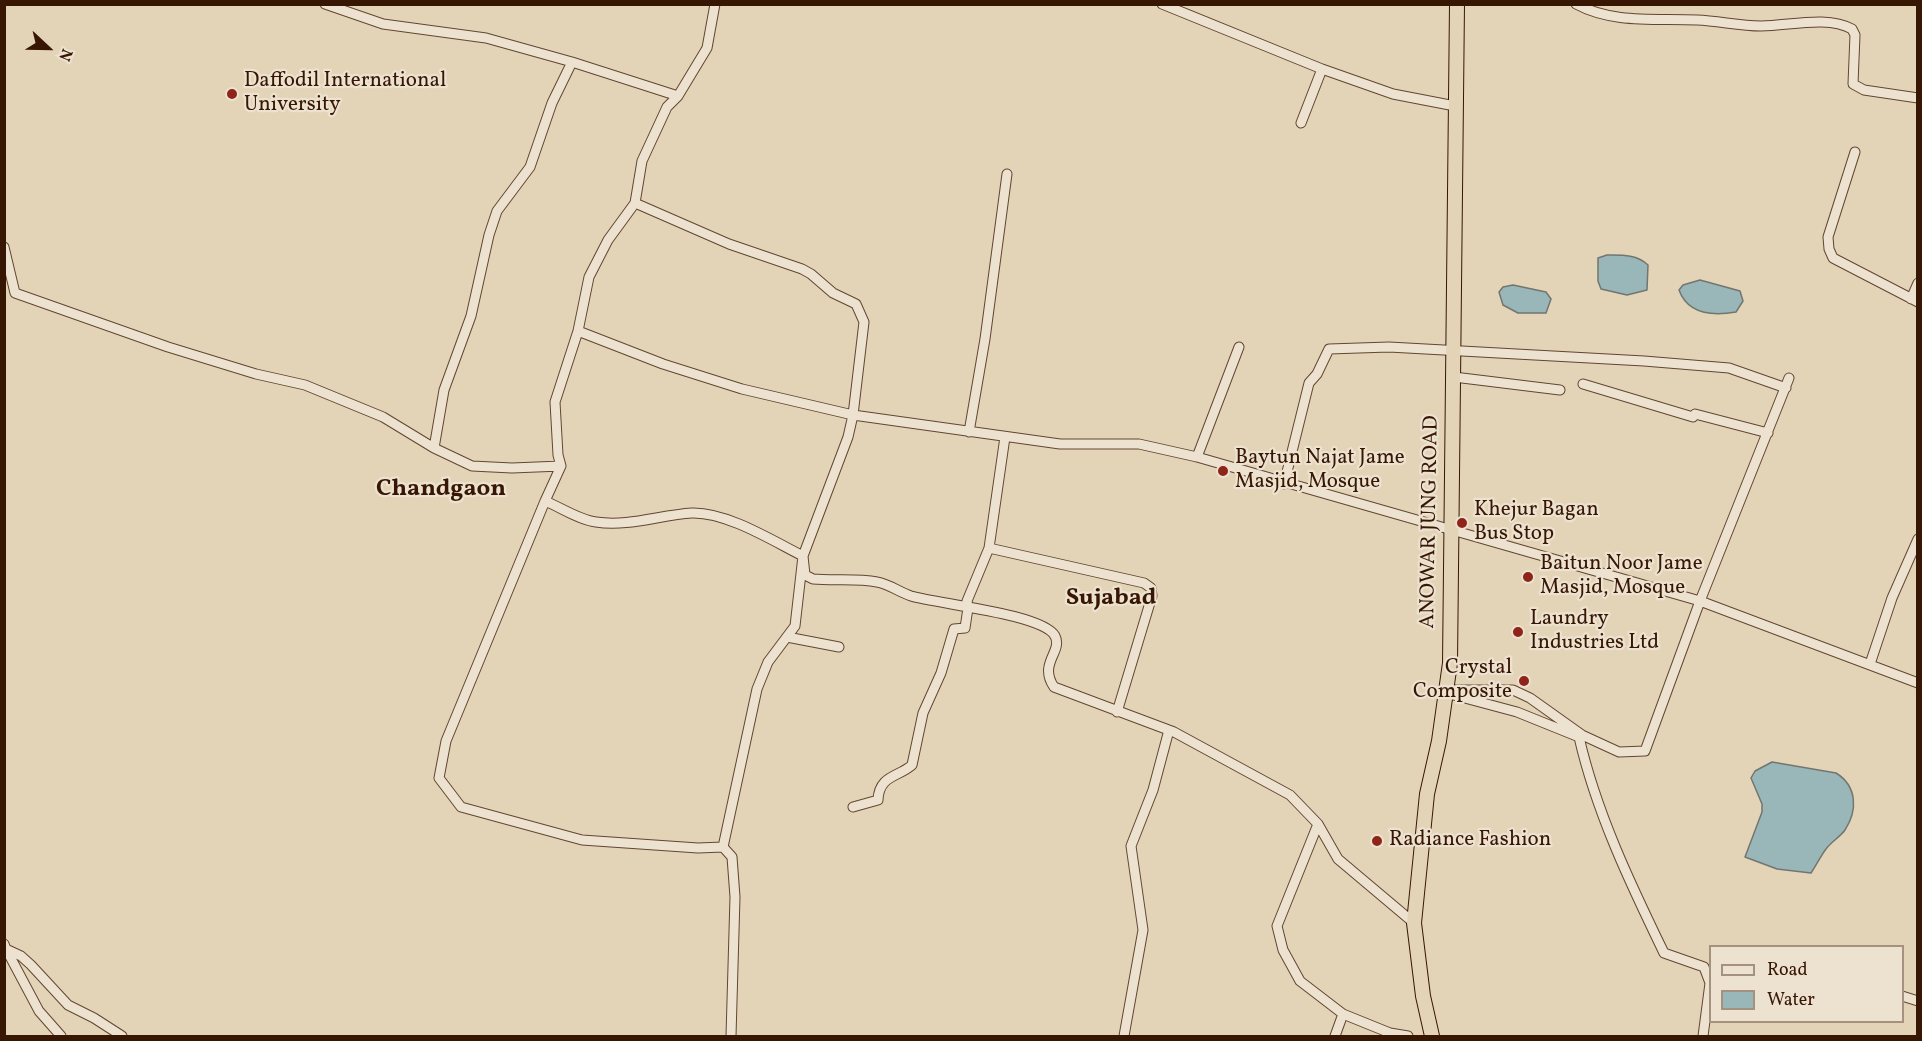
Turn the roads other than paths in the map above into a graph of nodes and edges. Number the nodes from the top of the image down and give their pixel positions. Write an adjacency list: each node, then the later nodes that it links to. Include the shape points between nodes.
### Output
1 (325, 4): 6 (street, via 383,24 486,38)
2 (715, 4): 8 (street, via 707,48)
3 (1162, 4): 7 (street)
4 (1457, 4): 10 (highway, ANOWAR JUNG ROAD)
5 (1576, 4): 9 (street, via 1609,18 1761,26 1842,24 1855,35 1853,84 1857,88)
6 (572, 62): 8 (street); 30 (street, via 552,103 530,167 497,211 471,316 444,390)
7 (1322, 69): 10 (street, via 1393,94); 11 (street)
8 (678, 96): 14 (street, via 667,107 642,161)
9 (1917, 98)
10 (1455, 106): 20 (highway, ANOWAR JUNG ROAD)
11 (1301, 123)
12 (1855, 152): 17 (street, via 1828,237 1829,249 1833,258)
13 (1007, 174): 27 (street)
14 (635, 203): 18 (street, via 608,240 589,277); 26 (street, via 729,244 802,269 833,293 856,304 864,322)
15 (4, 247): 30 (street, via 15,293 168,347 305,385 383,417)
16 (1917, 284): 17 (street)
17 (1914, 301)
18 (578, 331): 26 (street, via 731,385); 32 (street, via 555,402)
19 (1239, 347): 31 (street)
20 (1454, 352): 21 (highway, ANOWAR JUNG ROAD); 24 (street, via 1590,356 1729,368); 33 (street, via 1389,347 1329,349 1309,383)
21 (1454, 377): 25 (street); 35 (highway, ANOWAR JUNG ROAD)
22 (1790, 378): 24 (street)
23 (1583, 384): 28 (street, via 1692,417 1695,414)
24 (1786, 388): 28 (street)
25 (1560, 390)
26 (853, 415): 27 (street); 38 (street)
27 (969, 432): 29 (street)
28 (1768, 433): 39 (street)
29 (1005, 437): 31 (street, via 1060,444 1138,444); 37 (street)
30 (435, 448): 32 (street, via 472,466)
31 (1197, 457): 33 (street)
32 (561, 466): 34 (street)
33 (1284, 484): 35 (street)
34 (545, 501): 38 (street, via 594,522 693,513 718,518 750,529); 50 (street, via 447,741 440,778 461,807 582,840)
35 (1453, 529): 39 (street); 45 (highway, ANOWAR JUNG ROAD)
36 (1917, 539): 43 (street)
37 (989, 548): 40 (street, via 967,601); 46 (street, via 1149,586 1152,596)
38 (803, 556): 40 (street, via 806,575 813,579 874,581 909,595); 41 (street, via 799,606 795,626)
39 (1700, 601): 43 (street); 45 (street, via 1645,751 1619,752 1582,735 1513,690)
40 (968, 608): 46 (street, via 1009,614 1048,629 1055,636 1056,645 1048,664 1054,687); 48 (street, via 964,628 954,629 941,673 923,713 912,765 889,777 878,800)
41 (787, 637): 42 (street); 50 (street, via 768,662 757,689)
42 (839, 647)
43 (1870, 664): 44 (street)
44 (1917, 683)
45 (1446, 691): 51 (highway, ANOWAR JUNG ROAD, via 1426,794); 53 (street, via 1516,712 1579,737 1585,764 1632,888 1664,953)
46 (1117, 712): 47 (street)
47 (1169, 730): 49 (street, via 1290,795); 59 (street, via 1153,790 1131,846 1143,930)
48 (853, 807)
49 (1318, 824): 51 (street, via 1338,859); 55 (street, via 1277,926 1283,950 1300,981)
50 (723, 847): 58 (street, via 732,857 735,897)
51 (1414, 923): 62 (highway, ANOWAR JUNG ROAD)
52 (5, 947): 56 (street, via 39,1011); 57 (street, via 31,964 68,1005)
53 (1707, 965)
54 (1709, 991): 63 (street)
55 (1344, 1014): 60 (street); 61 (street, via 1390,1033)
56 (61, 1036)
57 (122, 1036)
58 (731, 1036)
59 (1124, 1036)
60 (1335, 1036)
61 (1408, 1036)
62 (1432, 1036)
63 (1703, 1036)

